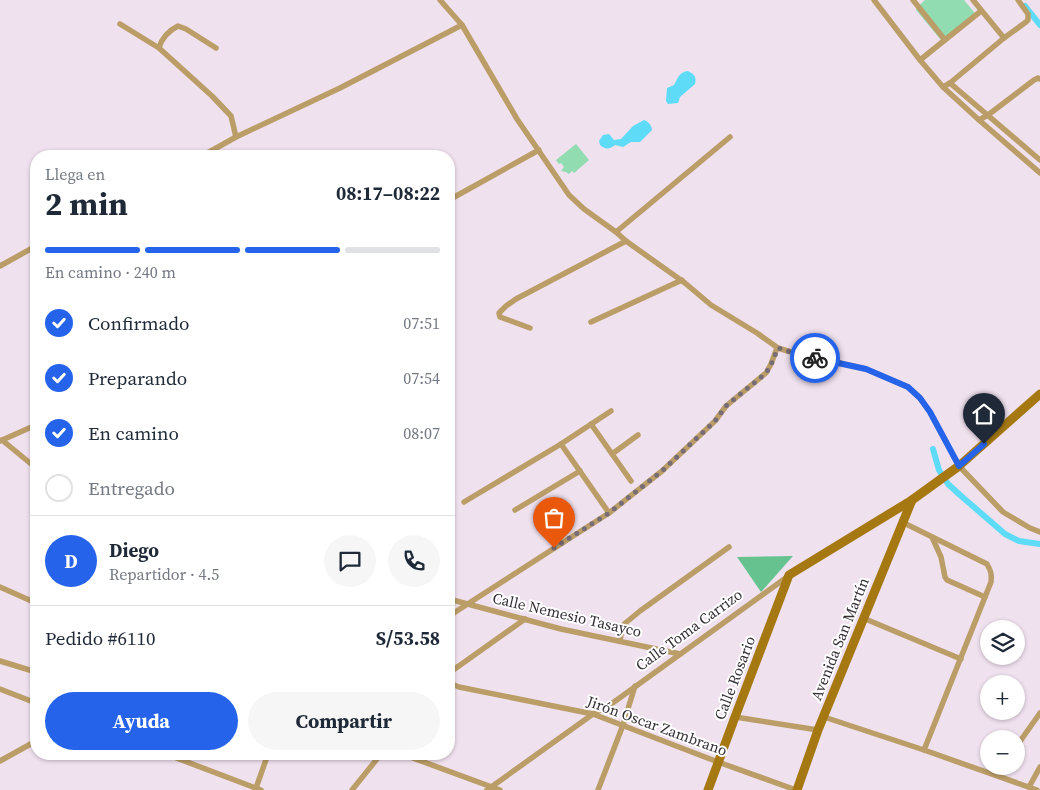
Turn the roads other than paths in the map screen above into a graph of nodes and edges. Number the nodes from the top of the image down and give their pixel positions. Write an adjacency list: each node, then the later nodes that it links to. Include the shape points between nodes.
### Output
1 (440, 0): 8 (street)
2 (874, 0): 13 (street)
3 (973, 0): 6 (street)
4 (1018, 0): 9 (street, via 1028,14 1028,20)
5 (916, 1): 10 (street)
6 (981, 10): 9 (street); 10 (street)
7 (120, 24): 11 (street)
8 (462, 25): 19 (street); 22 (street)
9 (1004, 38): 15 (street)
10 (945, 40): 13 (street)
11 (159, 48): 12 (street, via 165,35 178,26); 19 (street, via 230,116)
12 (216, 48)
13 (920, 60): 16 (street)
14 (1040, 79): 17 (street, via 1034,80)
15 (950, 84): 16 (street); 17 (street)
16 (943, 87): 18 (street)
17 (988, 115): 18 (street); 23 (street)
18 (979, 120): 24 (street)
19 (236, 137): 21 (street)
20 (730, 138): 26 (street)
21 (213, 150)
22 (539, 150): 25 (street); 26 (street, via 569,194)
23 (1040, 160)
24 (1040, 172)
25 (455, 197)
26 (616, 232): 27 (street)
27 (626, 241): 30 (street); 32 (street, via 516,299 500,311 500,317)
28 (30, 249): 29 (street)
29 (0, 266)
30 (682, 280): 31 (street); 33 (street, via 711,305)
31 (591, 322)
32 (530, 328)
33 (778, 348): 43 (street, via 866,369 908,387 930,412); 49 (street, via 766,373 726,406 715,421 662,471)
34 (1040, 394): 43 (main road, Calle Toma Carrizo)
35 (611, 410): 36 (street)
36 (591, 424): 40 (street); 41 (street)
37 (30, 428): 39 (street)
38 (638, 435): 41 (street)
39 (1, 441): 42 (street)
40 (561, 444): 44 (street); 47 (street)
41 (612, 454): 45 (street)
42 (30, 463)
43 (959, 466): 46 (main road, Calle Toma Carrizo); 51 (street, via 1003,512)
44 (580, 471): 48 (street); 49 (street)
45 (631, 481)
46 (912, 500): 50 (main road, Avenida San Martín); 54 (main road, Calle Toma Carrizo)
47 (464, 502)
48 (515, 510)
49 (609, 513): 59 (street)
50 (902, 522): 52 (street); 61 (main road, Avenida San Martín)
51 (1040, 532)
52 (932, 537): 56 (street, via 947,580); 56 (street, via 987,564 992,575)
53 (730, 548): 63 (street, via 623,625)
54 (789, 575): 64 (street, Calle Toma Carrizo); 75 (main road, Calle Rosario)
55 (0, 587): 57 (street)
56 (985, 597): 65 (street)
57 (30, 600)
58 (455, 601): 59 (street, Calle Nemesio Tasayco)
59 (466, 604): 60 (street); 62 (street, Calle Nemesio Tasayco)
60 (455, 612)
61 (863, 618): 65 (street); 76 (main road, Avenida San Martín)
62 (524, 620): 63 (street, Calle Nemesio Tasayco); 67 (street)
63 (620, 641): 64 (street, Calle Nemesio Tasayco)
64 (680, 654): 70 (street, Calle Toma Carrizo)
65 (961, 659): 81 (street)
66 (0, 661): 68 (street)
67 (455, 669)
68 (30, 670)
69 (455, 685): 73 (street, Jirón Oscar Zambrano)
70 (635, 686): 73 (street, Calle Toma Carrizo); 77 (street)
71 (0, 688): 72 (street)
72 (30, 700)
73 (593, 714): 77 (street, Jirón Oscar Zambrano); 92 (street, Calle Toma Carrizo)
74 (1040, 714): 79 (street)
75 (735, 717): 78 (street); 87 (main road, Calle Rosario)
76 (824, 717): 78 (main road, Avenida San Martín); 81 (street)
77 (623, 725): 87 (street, Jirón Oscar Zambrano); 96 (street)
78 (818, 730): 98 (main road, Avenida San Martín)
79 (1025, 735)
80 (30, 744): 86 (street)
81 (924, 750): 89 (street)
82 (182, 760): 93 (street)
83 (266, 760): 93 (street)
84 (376, 760): 94 (street)
85 (418, 760): 92 (street)
86 (0, 761)
87 (718, 762): 97 (main road, Calle Rosario); 98 (street, Jirón Oscar Zambrano)
88 (1040, 767): 91 (street)
89 (980, 769)
90 (996, 775): 91 (street)
91 (1029, 787): 99 (street)
92 (490, 788): 95 (street)
93 (258, 789)
94 (352, 790)
95 (500, 790)
96 (598, 790)
97 (708, 790)
98 (796, 790)
99 (1037, 790)

